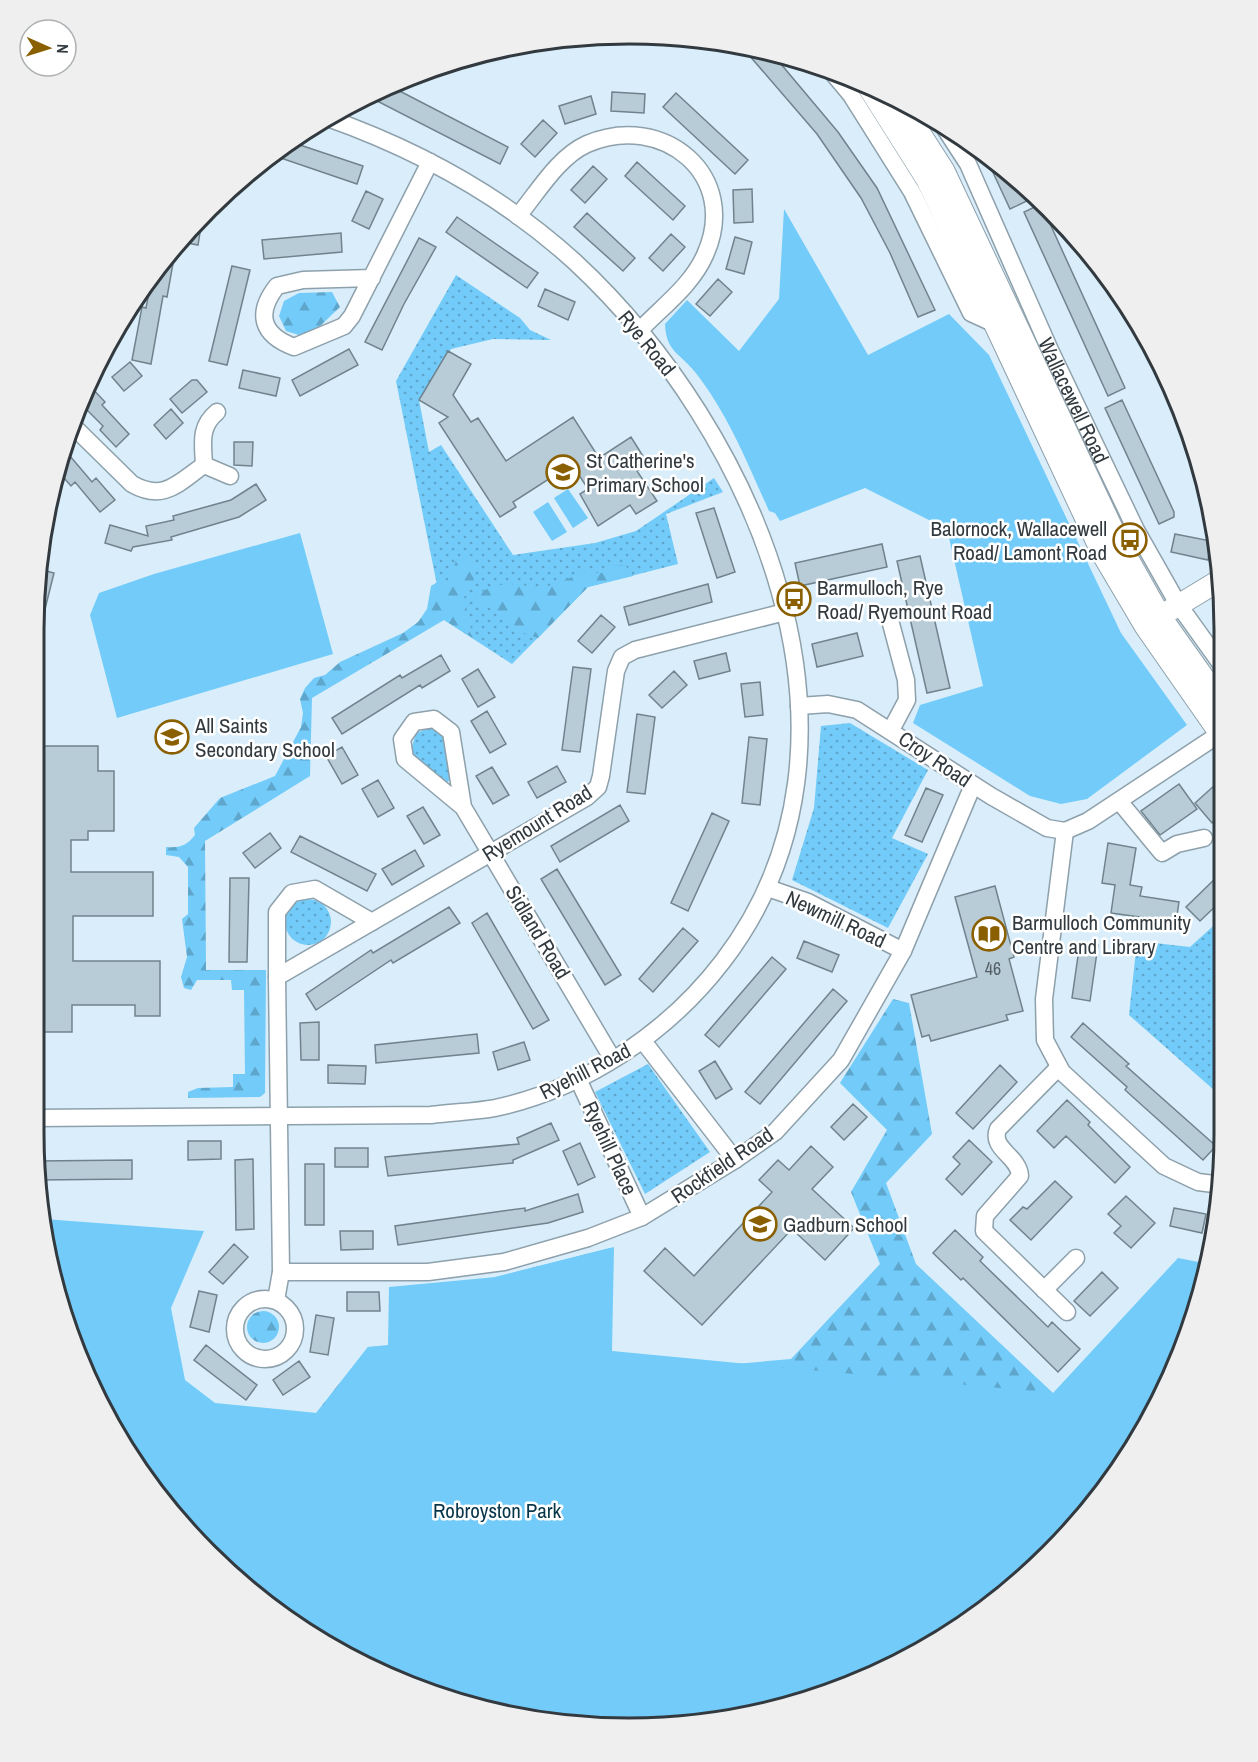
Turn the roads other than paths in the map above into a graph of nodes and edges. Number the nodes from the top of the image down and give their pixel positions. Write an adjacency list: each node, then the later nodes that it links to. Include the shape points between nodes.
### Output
1 (842, 84): 9 (street, via 912,192 970,313)
2 (875, 98): 9 (street, Wallacewell Road, via 927,180)
3 (908, 115): 9 (street, Wallacewell Road, via 944,171)
4 (337, 121): 6 (street, Rye Road)
5 (955, 143): 16 (street, Wallacewell Road, via 969,164 1050,350 1136,530)
6 (430, 162): 7 (street, Rye Road); 8 (street)
7 (518, 216): 10 (street, Rye Road, via 574,262); 10 (street, via 562,162 585,145 604,138 626,133 655,137 691,159 710,188 712,232 693,275)
8 (372, 278): 8 (street, via 344,326 319,339 294,347 277,341 266,328 265,307 277,286 303,280)
9 (1005, 322): 19 (street, Wallacewell Road, via 1120,545)
10 (640, 330): 17 (street, Rye Road, via 686,393 729,464)
11 (217, 412): 13 (street, via 202,432)
12 (78, 431): 13 (street, via 143,490 168,490)
13 (204, 465): 14 (street)
14 (230, 476)
15 (1212, 584): 16 (street)
16 (1178, 604): 19 (street); 20 (street, Wallacewell Road)
17 (785, 612): 22 (street, Rye Road, via 793,644); 31 (street, Ryemount Road, via 635,650 622,657 616,671 598,787)
18 (890, 620): 24 (street, via 906,680 907,700)
19 (1152, 621): 21 (street, Wallacewell Road); 23 (street, Wallacewell Road)
20 (1214, 654)
21 (1214, 694)
22 (799, 706): 24 (street, Croy Road, via 828,704 857,710); 32 (street, Ryehill Road, via 801,746 795,795 783,851)
23 (1214, 723)
24 (891, 730): 26 (street, Croy Road)
25 (1214, 739): 27 (street)
26 (974, 785): 29 (street, Croy Road, via 1047,828); 34 (street, Rockfield Road)
27 (1119, 801): 29 (street); 30 (street, via 1161,861 1177,844)
28 (463, 807): 28 (street, Sidland Road, via 451,732 434,719 414,722 402,739 405,759); 31 (street, Sidland Road)
29 (1065, 831): 38 (street, via 1044,999 1045,1040)
30 (1204, 838)
31 (490, 852): 33 (street, Ryemount Road); 37 (street, Sidland Road)
32 (768, 888): 34 (street, Newmill Road, via 808,903); 36 (street, Ryehill Road, via 743,935 711,976 681,1010)
33 (372, 922): 35 (street, Ryemount Road); 35 (street, via 315,889 292,893 277,912)
34 (903, 951): 42 (street, Rockfield Road, via 841,1060 775,1131)
35 (277, 977): 40 (street)
36 (643, 1041): 37 (street, Ryehill Road); 42 (street)
37 (612, 1058): 39 (street, Ryehill Road)
38 (1059, 1067): 43 (street, via 1164,1166 1198,1182); 47 (street, via 998,1129 998,1144 1020,1168 1020,1176 982,1223 984,1231)
39 (578, 1079): 40 (street, Ryehill Road, via 530,1099 492,1108 431,1114); 44 (street, Ryehill Place)
40 (279, 1116): 41 (street, Ryehill Road); 46 (street)
41 (44, 1118)
42 (735, 1160): 44 (street, Rockfield Road)
43 (1212, 1184)
44 (642, 1216): 46 (street, Rockfield Road, via 588,1238 504,1262 428,1272)
45 (1076, 1258): 47 (street)
46 (281, 1272): 48 (street)
47 (1044, 1290): 49 (street)
48 (276, 1300)
49 (1067, 1312)

